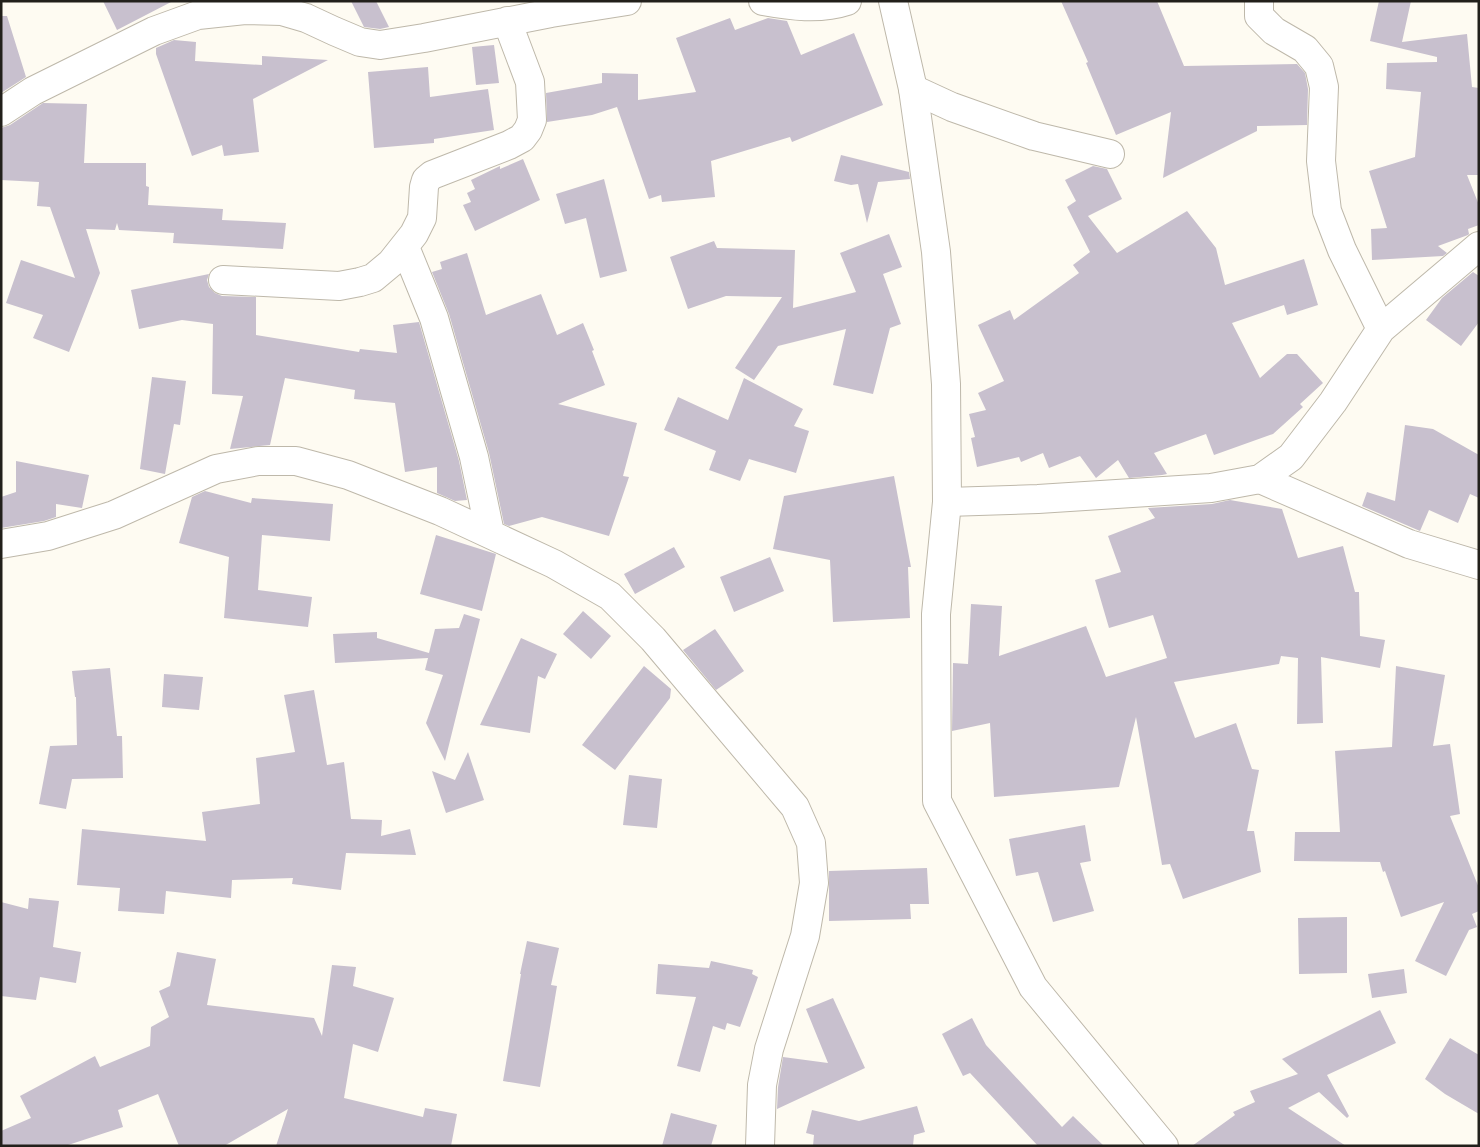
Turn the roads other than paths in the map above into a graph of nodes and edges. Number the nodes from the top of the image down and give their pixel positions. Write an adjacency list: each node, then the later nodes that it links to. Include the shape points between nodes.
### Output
1 (627, 1): 6 (street)
2 (763, 1): 3 (street, via 790,6 820,6)
3 (847, 1)
4 (892, 1): 7 (street)
5 (1258, 1): 13 (street, via 1260,16 1274,31 1305,48 1319,66 1324,87 1321,161 1327,211 1342,250)
6 (507, 21): 8 (street, via 380,45 360,42 282,11 245,10 198,15 154,30 33,91); 11 (street, via 530,82 532,120 528,130 509,146 426,180 422,218)
7 (913, 89): 9 (street, via 952,107 1034,136); 15 (street, via 936,252 946,384)
8 (1, 112)
9 (1110, 154)
10 (1479, 246): 13 (street)
11 (405, 247): 12 (street, via 373,278 339,286); 16 (street, via 434,318 474,457)
12 (223, 280)
13 (1382, 329): 14 (street, via 1291,457)
14 (1260, 480): 15 (street, via 1211,488); 18 (street, via 1409,544)
15 (947, 502): 20 (street, via 936,614 937,801 1033,987)
16 (490, 533): 17 (street, via 348,475 296,461 258,461 216,469 95,521 48,536); 19 (street, via 610,596 653,639 795,807 811,843 814,883 806,928 769,1049 762,1085)
17 (1, 544)
18 (1479, 565)
19 (760, 1146)
20 (1164, 1146)

